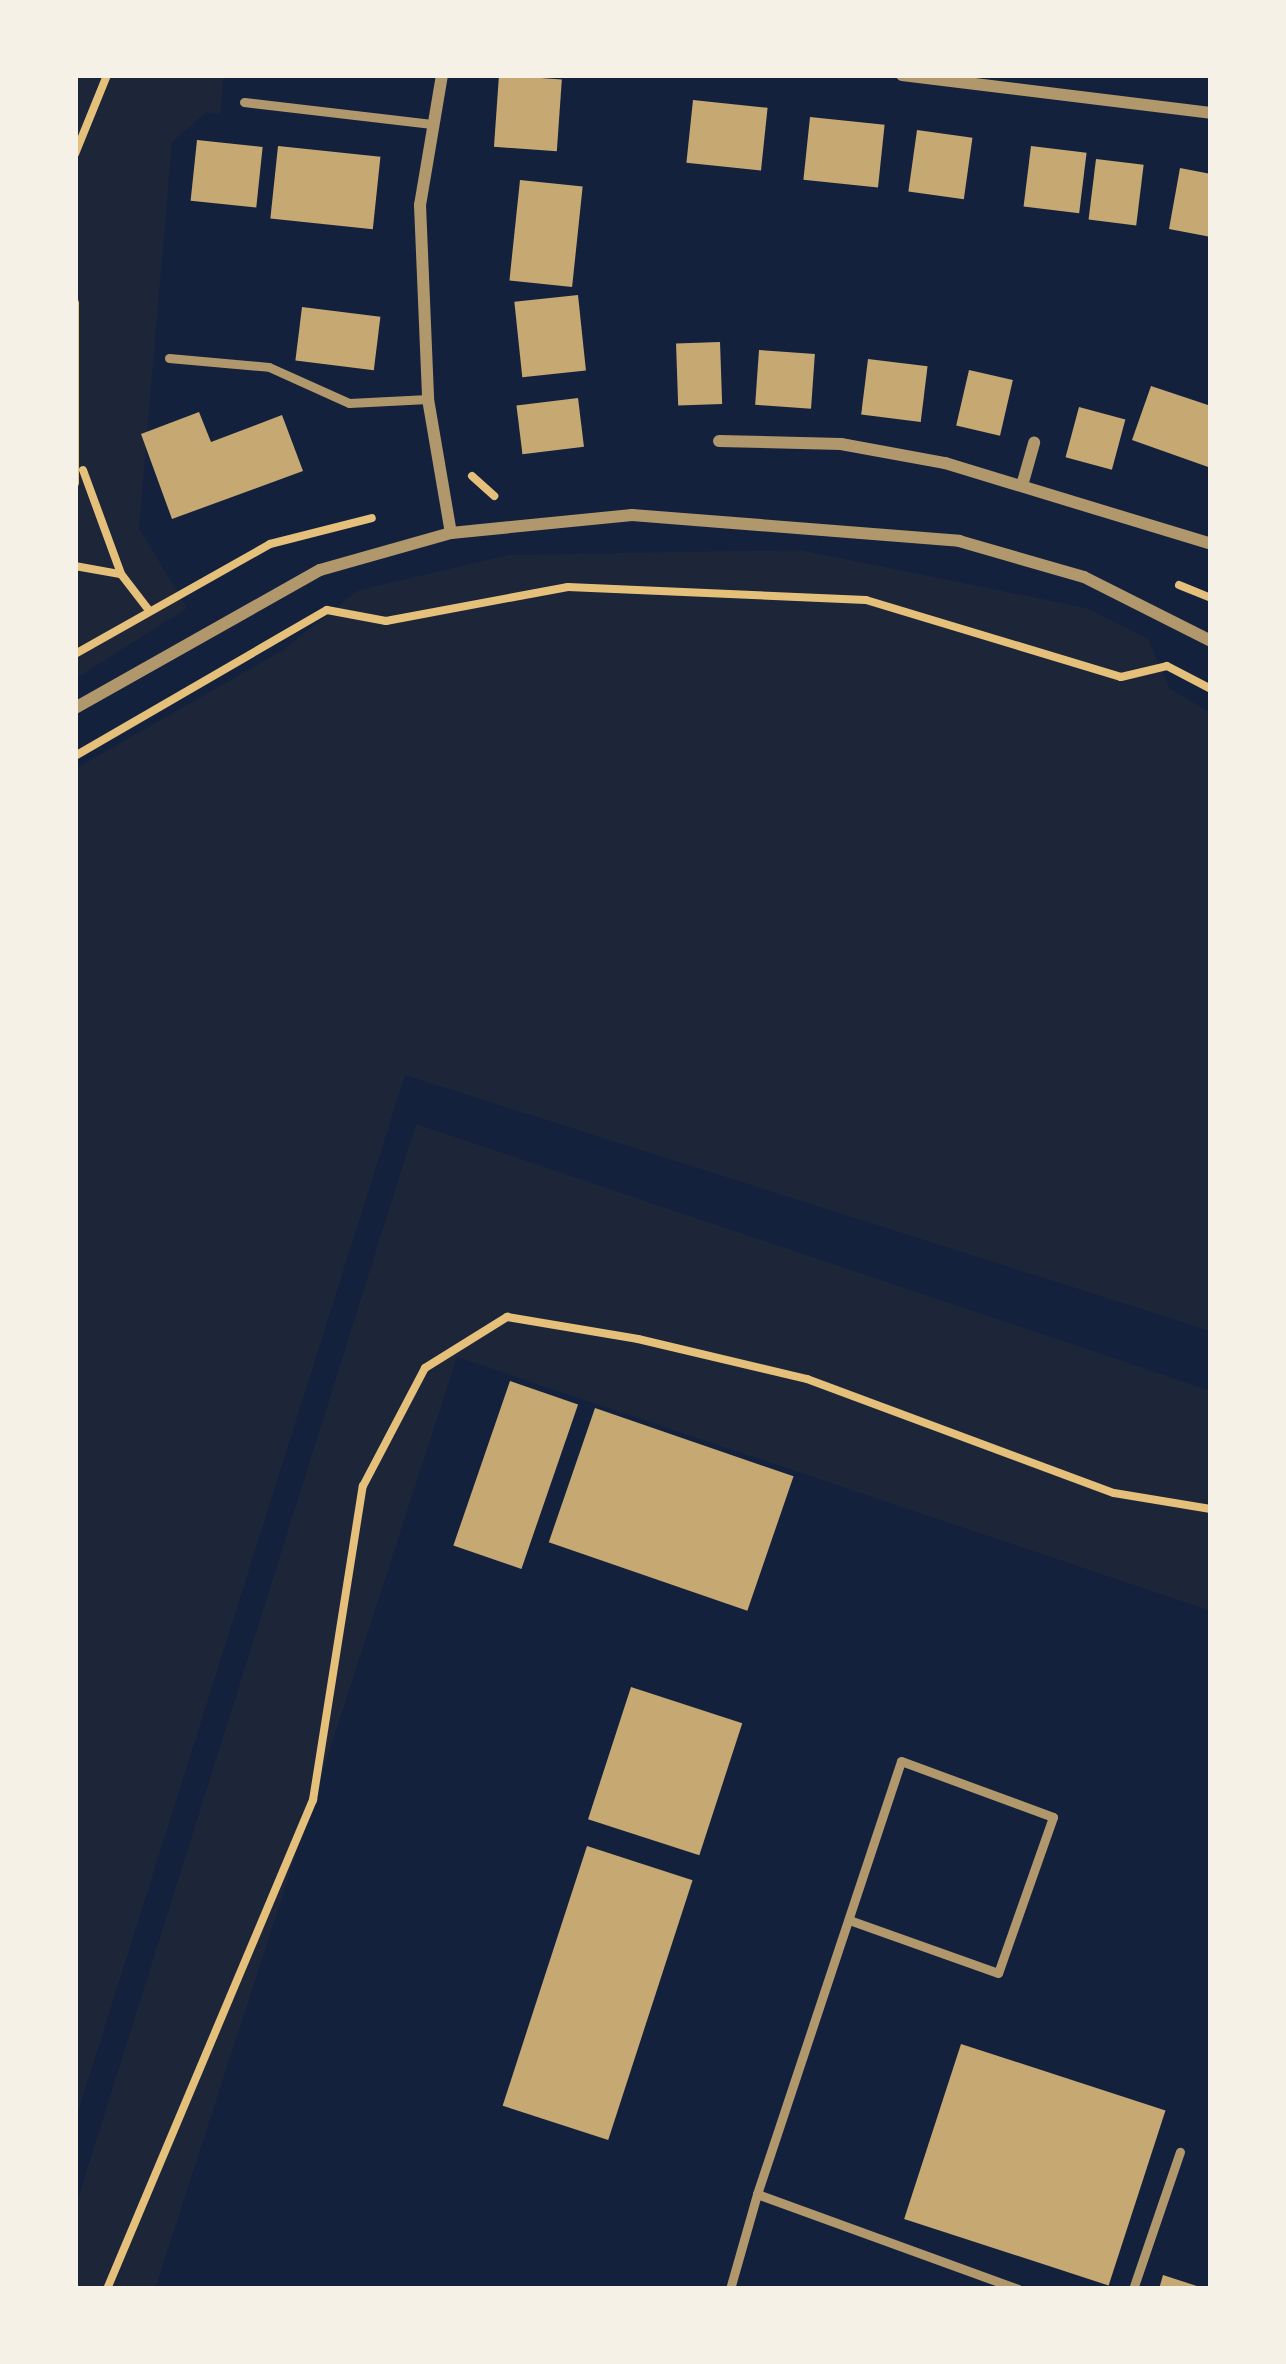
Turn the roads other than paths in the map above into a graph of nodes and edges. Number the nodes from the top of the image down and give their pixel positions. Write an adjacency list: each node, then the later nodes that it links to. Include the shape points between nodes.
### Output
1 (442, 75): 5 (street)
2 (902, 75): 4 (street)
3 (244, 102): 5 (lane)
4 (1211, 113)
5 (430, 124): 7 (street, via 420,205)
6 (169, 358): 7 (lane, via 269,367 349,403)
7 (428, 399): 11 (street)
8 (719, 441): 10 (street, via 841,443)
9 (1034, 443): 10 (street)
10 (1023, 482): 12 (street)
11 (451, 533): 13 (street, via 632,515 959,541 1084,577); 14 (street, via 320,570)
12 (1211, 544)
13 (1211, 641)
14 (75, 709)
15 (849, 1920): 15 (lane, via 901,1761 1053,1817 998,1973); 17 (lane)
16 (1180, 2152): 20 (lane)
17 (758, 2194): 18 (lane); 19 (lane)
18 (730, 2289)
19 (1018, 2289)
20 (1133, 2289)

